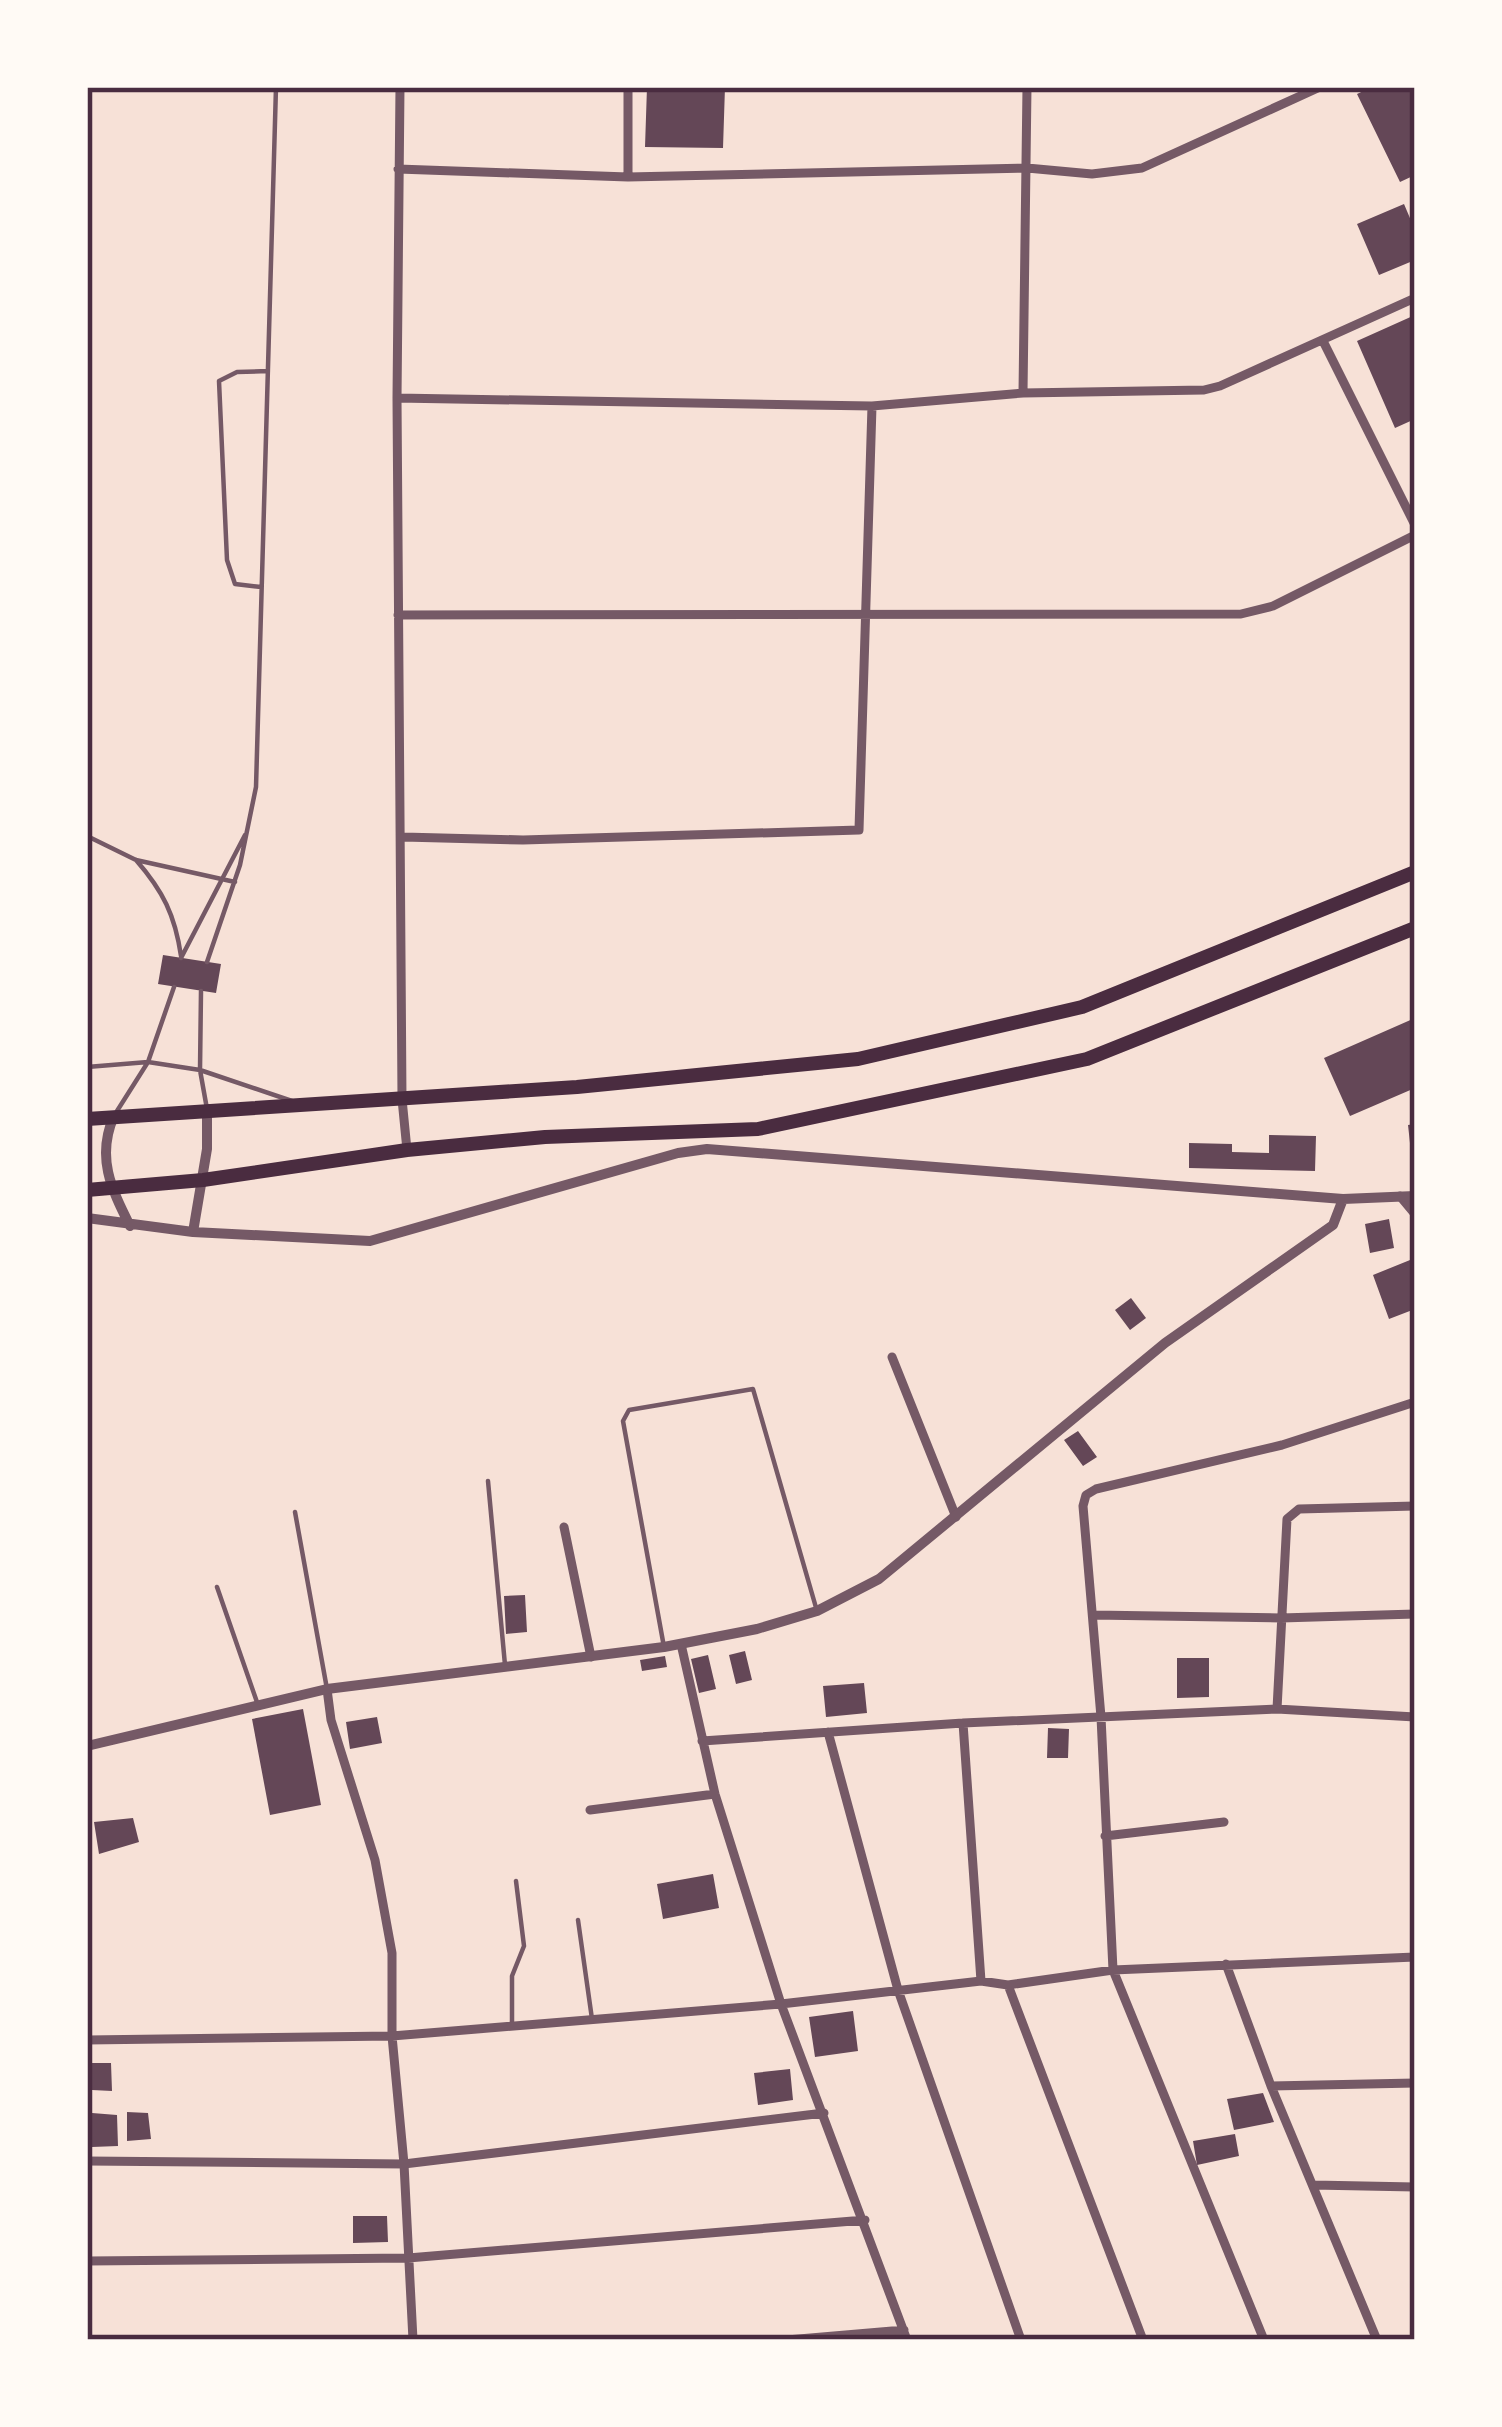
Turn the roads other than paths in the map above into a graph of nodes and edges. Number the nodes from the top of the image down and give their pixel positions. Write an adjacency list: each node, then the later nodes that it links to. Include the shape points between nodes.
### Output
1 (276, 87): 11 (lane)
2 (400, 87): 7 (street)
3 (628, 87): 8 (street)
4 (1027, 87): 6 (street)
5 (1320, 87): 6 (street, via 1142,168)
6 (1027, 168): 8 (street); 12 (street)
7 (398, 169): 8 (street); 13 (street)
8 (628, 177)
9 (1415, 298): 10 (street)
10 (1323, 341): 12 (street, via 1204,390); 15 (street)
11 (268, 371): 17 (lane); 17 (lane, via 219,381 226,560 235,584)
12 (1023, 393): 14 (street)
13 (397, 398): 14 (street); 18 (street)
14 (872, 406): 19 (street)
15 (1415, 525)
16 (1415, 535): 19 (street, via 1258,612)
17 (262, 586): 20 (lane)
18 (398, 615): 19 (street); 22 (street)
19 (868, 616): 22 (street, via 856,832)
20 (248, 830): 25 (lane); 26 (lane)
21 (87, 836): 23 (lane)
22 (403, 836): 34 (street)
23 (136, 860): 25 (lane); 25 (lane, via 166,898 181,958)
24 (1415, 872): 34 (main road, via 1082,1007 858,1059)
25 (219, 878): 26 (lane)
26 (235, 882): 28 (lane)
27 (1415, 928): 39 (main road, via 1087,1059 758,1129)
28 (207, 962)
29 (175, 987): 31 (lane)
30 (201, 991): 33 (lane)
31 (148, 1062): 32 (lane); 33 (lane); 37 (lane)
32 (87, 1067)
33 (200, 1070): 35 (lane); 36 (lane)
34 (403, 1099): 35 (main road); 39 (street)
35 (303, 1105): 36 (main road)
36 (206, 1109): 37 (main road); 40 (street)
37 (114, 1116): 38 (main road); 41 (street, via 104,1158)
38 (87, 1118)
39 (406, 1150): 40 (main road)
40 (203, 1180): 41 (main road); 49 (street)
41 (112, 1189): 42 (main road); 48 (street)
42 (87, 1190)
43 (1400, 1196): 44 (street); 45 (street); 46 (street)
44 (1415, 1196)
45 (1343, 1199): 49 (street, via 706,1149 370,1241); 55 (street, via 1333,1226 1165,1343)
46 (1415, 1214)
47 (87, 1219): 48 (street)
48 (130, 1226): 49 (street)
49 (193, 1232)
50 (892, 1357): 55 (street)
51 (1415, 1402): 60 (street, via 1086,1496)
52 (488, 1481): 65 (lane)
53 (1415, 1506): 61 (street, via 1291,1513)
54 (295, 1512): 66 (lane)
55 (956, 1517): 58 (street, via 879,1579)
56 (564, 1527): 64 (street)
57 (217, 1588): 67 (lane)
58 (817, 1611): 62 (street); 63 (lane, via 753,1389 629,1410 622,1420)
59 (1415, 1614): 61 (street)
60 (1093, 1615): 61 (street); 69 (street)
61 (1281, 1618): 68 (street)
62 (682, 1644): 63 (street); 73 (street)
63 (664, 1647): 64 (street)
64 (591, 1657): 65 (street)
65 (505, 1665): 66 (street)
66 (327, 1689): 67 (street); 90 (street, via 392,1952)
67 (258, 1705): 74 (street)
68 (1277, 1709): 69 (street); 70 (street)
69 (1101, 1718): 71 (street); 78 (street)
70 (1415, 1718)
71 (963, 1723): 72 (street); 84 (street)
72 (828, 1732): 73 (street); 86 (street)
73 (702, 1741): 75 (street)
74 (87, 1746)
75 (715, 1794): 76 (street); 87 (street)
76 (590, 1810)
77 (1224, 1822): 78 (street)
78 (1105, 1836): 83 (street)
79 (516, 1881): 89 (lane, via 524,1946 512,1976)
80 (578, 1920): 88 (lane)
81 (1415, 1957): 82 (street)
82 (1226, 1964): 83 (street); 93 (street)
83 (1113, 1970): 85 (street); 107 (street)
84 (981, 1981): 85 (street); 86 (street)
85 (1008, 1985): 106 (street)
86 (898, 1990): 87 (street); 105 (street)
87 (781, 2004): 88 (street); 94 (street)
88 (592, 2020): 89 (street)
89 (512, 2026): 90 (street)
90 (392, 2036): 91 (street); 96 (street)
91 (87, 2040)
92 (1415, 2083): 93 (street)
93 (1271, 2086): 97 (street)
94 (824, 2113): 96 (street); 99 (street)
95 (87, 2161): 96 (street)
96 (404, 2164): 100 (street)
97 (1313, 2185): 98 (street); 108 (street)
98 (1415, 2187)
99 (865, 2220): 100 (street); 102 (street)
100 (408, 2258): 101 (street); 103 (street)
101 (87, 2261)
102 (906, 2335): 104 (street)
103 (413, 2340)
104 (788, 2340)
105 (1021, 2340)
106 (1143, 2340)
107 (1264, 2340)
108 (1377, 2340)

